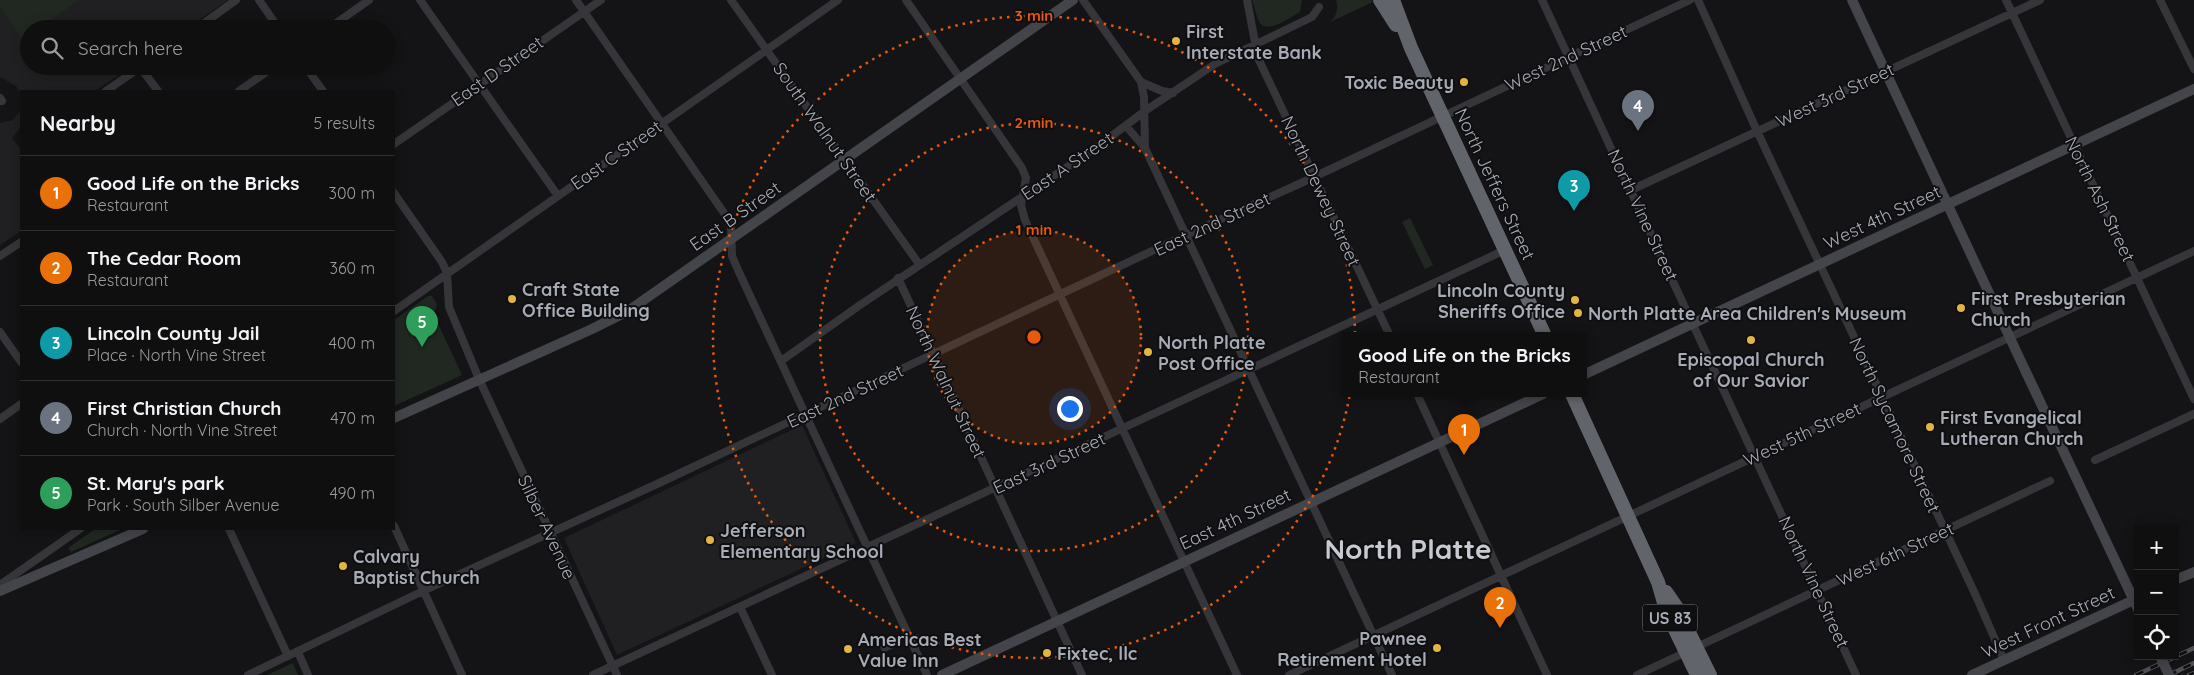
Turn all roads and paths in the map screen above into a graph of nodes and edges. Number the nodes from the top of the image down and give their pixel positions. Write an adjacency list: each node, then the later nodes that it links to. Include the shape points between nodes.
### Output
1 (236, 0): 25 (street)
2 (259, 0): 26 (street)
3 (369, 0): 27 (street)
4 (420, 0): 40 (street)
5 (576, 0): 23 (street)
6 (601, 0): 23 (street, East D Street)
7 (731, 0): 30 (street, South Walnut Street)
8 (838, 0): 30 (street, East C Street)
9 (906, 0): 38 (street)
10 (1073, 0): 38 (main road, East B Street)
11 (1083, 0): 39 (street)
12 (1247, 0): 28 (street, North Dewey Street)
13 (1380, 0): 29 (highway, North Jeffers Street)
14 (1393, 0): 29 (highway, North Jeffers Street)
15 (1542, 0): 31 (street, North Vine Street)
16 (1690, 0): 31 (street, West 2nd Street)
17 (1698, 0): 51 (street, North Sycamore Street)
18 (1852, 0): 33 (main road)
19 (2006, 0): 24 (street, North Ash Street)
20 (2040, 0): 24 (street, West 3rd Street)
21 (2160, 0): 32 (street)
22 (1319, 7): 28 (street, East A Street, via 1312,17)
23 (584, 12): 40 (street, East D Street); 49 (street)
24 (2012, 13): 33 (street, West 3rd Street); 53 (street, North Ash Street)
25 (208, 20)
26 (273, 20)
27 (341, 20)
28 (1256, 43): 46 (street, East A Street, via 1215,64); 56 (street, North Dewey Street, via 1258,58)
29 (1411, 48): 48 (highway, North Jeffers Street)
30 (766, 50): 49 (street, East C Street); 55 (street, South Walnut Street)
31 (1569, 56): 48 (street, West 2nd Street); 57 (street, North Vine Street)
32 (2194, 69)
33 (1886, 72): 51 (street, West 3rd Street); 61 (main road)
34 (129, 75): 42 (street)
35 (147, 75): 43 (street)
36 (262, 75): 44 (street)
37 (311, 75): 45 (street)
38 (960, 78): 55 (main road, East B Street); 60 (street, via 1022,168 1026,178)
39 (1140, 82): 46 (street, via 1162,92); 47 (street)
40 (478, 84): 52 (street, East D Street); 59 (street)
41 (2194, 88): 53 (main road, West 4th Street)
42 (107, 90)
43 (157, 90)
44 (240, 90)
45 (322, 90)
46 (1173, 93): 47 (street, East A Street)
47 (1145, 111): 50 (street, East A Street); 54 (street)
48 (1442, 116): 56 (street, East 2nd Street); 65 (highway, North Jeffers Street)
49 (662, 123): 59 (street, East C Street); 63 (street, via 724,213 731,226)
50 (1126, 126): 54 (street); 60 (street, East A Street)
51 (1757, 131): 57 (street, West 3rd Street); 69 (street, North Sycamore Street)
52 (395, 143)
53 (2074, 145): 61 (main road, West 4th Street); 72 (street, North Ash Street)
54 (1145, 148): 62 (street)
55 (844, 159): 63 (main road, East B Street); 68 (street, South Walnut Street)
56 (1314, 177): 62 (street, East 2nd Street); 74 (street, North Dewey Street)
57 (1631, 190): 76 (street, North Vine Street)
58 (395, 194): 70 (street)
59 (558, 196): 70 (street, East C Street)
60 (1023, 196): 68 (street, East A Street); 73 (street, via 1021,205 1025,220)
61 (1947, 204): 69 (main road, West 4th Street); 80 (main road)
62 (1186, 235): 73 (street, East 2nd Street); 84 (street)
63 (731, 239): 83 (street, via 733,259); 86 (main road, East B Street, via 628,311)
64 (20, 243): 67 (street)
65 (1505, 250): 74 (street, East 3rd Street); 79 (highway, North Jeffers Street)
66 (2194, 251): 72 (street, West 5th Street)
67 (0, 256)
68 (919, 264): 71 (street, East A Street)
69 (1820, 264): 76 (main road, West 4th Street); 90 (street, North Sycamore Street)
70 (447, 273): 75 (street, East C Street); 86 (street, Silber Avenue, via 449,307)
71 (898, 278): 81 (street, North Walnut Street); 83 (street, East A Street)
72 (2138, 278): 80 (street, West 5th Street); 91 (street, North Ash Street)
73 (1059, 296): 81 (street, East 2nd Street); 97 (street)
74 (1377, 309): 78 (street, North Dewey Street); 84 (street, East 3rd Street)
75 (395, 310)
76 (1693, 323): 85 (main road, West 4th Street); 99 (street, North Vine Street)
77 (0, 332): 82 (street)
78 (1388, 332)
79 (1543, 332)
80 (2009, 337): 90 (street, West 5th Street); 123 (main road, bridge)
81 (934, 355): 93 (street, East 2nd Street); 102 (street, North Walnut Street)
82 (20, 361)
83 (781, 361): 93 (street)
84 (1249, 368): 97 (street, East 3rd Street); 103 (street)
85 (1587, 373)
86 (480, 379): 95 (main road, East B Street); 110 (street, Silber Avenue)
87 (1418, 397): 98 (street)
88 (1536, 397): 98 (main road, East 4th Street)
89 (1573, 397): 104 (highway, US 83)
90 (1882, 397): 99 (street, West 5th Street); 109 (street, North Sycamore Street)
91 (2194, 399)
92 (20, 405): 96 (street)
93 (806, 414): 110 (street, East 2nd Street); 112 (street)
94 (2194, 414): 100 (street)
95 (395, 418)
96 (0, 419)
97 (1122, 429): 102 (street, East 3rd Street); 113 (street)
98 (1440, 442): 103 (main road, East 4th Street); 115 (street)
99 (1755, 456): 104 (street, West 5th Street); 119 (street, North Vine Street)
100 (2095, 460)
101 (2050, 481): 109 (street, West 6th Street)
102 (995, 488): 112 (street, East 3rd Street); 125 (street, North Walnut Street)
103 (1312, 502): 113 (main road, East 4th Street); 126 (street)
104 (1628, 516): 115 (street, West 5th Street); 127 (highway, US 83, via 1658,582 1668,613)
105 (395, 528): 118 (street)
106 (79, 530): 117 (street)
107 (141, 530): 120 (main road)
108 (229, 530): 129 (street)
109 (1945, 530): 119 (street, West 6th Street); 130 (street, North Sycamore Street)
110 (550, 533): 118 (street, East 2nd Street); 132 (street, Silber Avenue)
111 (2110, 546): 121 (street)
112 (868, 547): 124 (street, East 3rd Street); 140 (street)
113 (1183, 561): 125 (main road, East 4th Street); 143 (street)
114 (2194, 572): 116 (main road)
115 (1501, 575): 126 (street, West 5th Street); 146 (street)
116 (2179, 578)
117 (0, 585)
118 (423, 590): 128 (street, East 2nd Street); 136 (street)
119 (1818, 590): 127 (street, West 6th Street); 148 (street, North Vine Street)
120 (0, 591)
121 (2134, 594)
122 (2134, 599): 130 (main road, West Front Street)
123 (2134, 602)
124 (740, 607): 132 (street, East 3rd Street); 139 (street)
125 (1057, 621): 141 (main road, East 4th Street); 142 (street, North Walnut Street)
126 (1374, 635): 144 (street, West 5th Street); 145 (street)
127 (1691, 650): 133 (highway, US 83); 147 (street, West 6th Street)
128 (298, 652): 129 (street, East 2nd Street); 135 (street)
129 (288, 656): 134 (street, East 2nd Street)
130 (2004, 660): 149 (main road, West Front Street)
131 (2162, 660): 150 (main road, bridge)
132 (613, 666): 137 (street, East 3rd Street); 138 (street, Silber Avenue)
133 (1703, 673)
134 (248, 675)
135 (308, 675)
136 (462, 675)
137 (593, 675)
138 (617, 675)
139 (772, 675)
140 (927, 675)
141 (942, 675)
142 (1082, 675)
143 (1237, 675)
144 (1289, 675)
145 (1392, 675)
146 (1547, 675)
147 (1637, 675)
148 (1856, 675)
149 (1972, 675)
150 (2169, 675)

